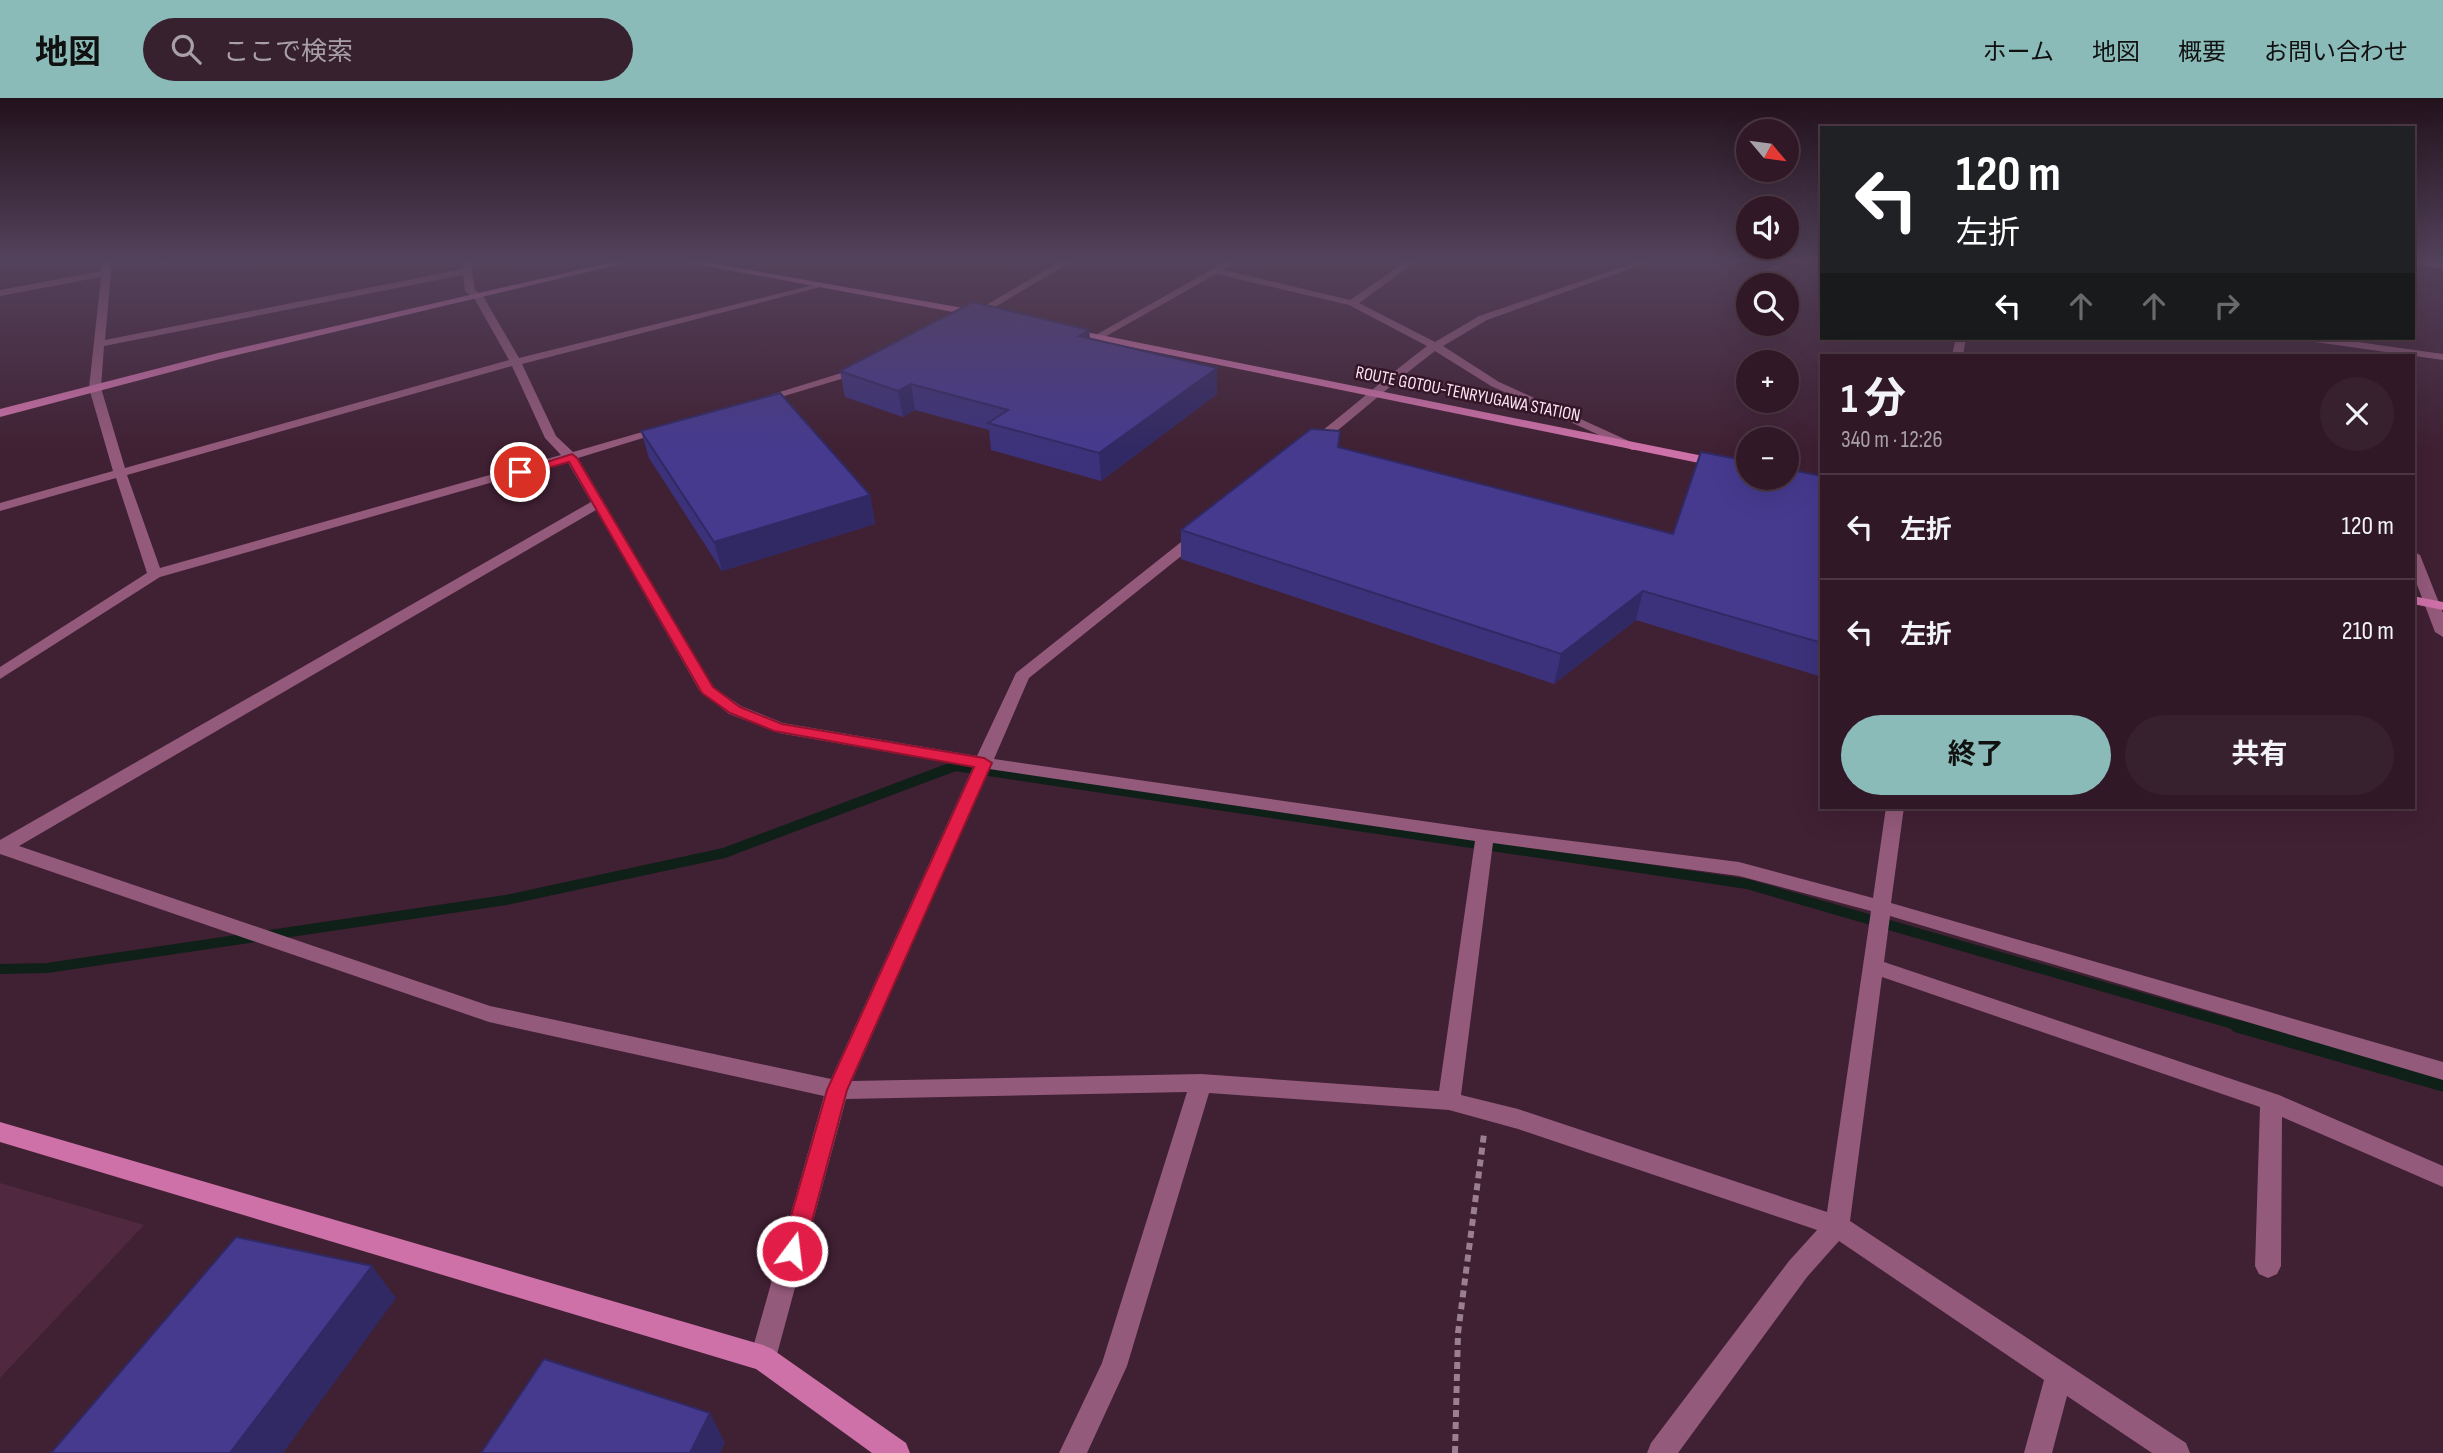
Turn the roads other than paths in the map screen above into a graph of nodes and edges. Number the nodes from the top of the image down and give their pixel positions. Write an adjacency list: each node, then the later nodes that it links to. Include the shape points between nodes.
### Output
1 (101, 324): 14 (street)
2 (193, 324): 14 (street)
3 (360, 324): 19 (main road)
4 (494, 324): 17 (street)
5 (664, 324): 17 (street)
6 (959, 324): 10 (street)
7 (1120, 324): 12 (street)
8 (1393, 324): 15 (street)
9 (1472, 324): 15 (street)
10 (954, 327)
11 (1057, 330): 12 (main road, ROUTE GOTOU-TENRYUGAWA STATION)
12 (1097, 337): 20 (main road, ROUTE GOTOU-TENRYUGAWA STATION)
13 (2336, 340): 16 (street)
14 (99, 344): 19 (street)
15 (1435, 346): 20 (street); 24 (street, via 1495,384)
16 (2443, 357)
17 (516, 362): 26 (street, via 551,438); 28 (street)
18 (883, 363): 21 (street)
19 (95, 388): 22 (main road); 28 (street)
20 (1375, 395): 24 (main road, ROUTE GOTOU-TENRYUGAWA STATION); 25 (street)
21 (753, 402)
22 (0, 413)
23 (675, 426): 26 (street)
24 (1636, 447): 27 (main road, ROUTE GOTOU-TENRYUGAWA STATION)
25 (1300, 455)
26 (572, 458): 29 (street); 33 (street)
27 (1736, 467)
28 (120, 472): 30 (street); 33 (street)
29 (597, 504): 38 (street, via 707,690 735,710 779,728); 41 (street)
30 (0, 507)
31 (1215, 522): 38 (street, via 1022,676)
32 (2415, 559): 35 (street)
33 (155, 574): 37 (street)
34 (2415, 600): 35 (main road)
35 (2438, 605): 36 (street)
36 (2443, 632)
37 (0, 674)
38 (984, 763): 40 (street); 46 (street)
39 (1895, 809): 42 (street)
40 (1485, 836): 42 (street, via 1739,869); 47 (street)
41 (0, 847): 46 (street, via 489,1014)
42 (1882, 907): 43 (street); 44 (street)
43 (1873, 966): 48 (street); 51 (street)
44 (2443, 1071)
45 (1201, 1083): 46 (street); 47 (street); 56 (street, via 1114,1366)
46 (837, 1090): 53 (street)
47 (1449, 1101): 51 (street)
48 (2271, 1102): 50 (street); 52 (street)
49 (0, 1132): 53 (main road)
50 (2443, 1177)
51 (1837, 1226): 54 (street); 57 (street, via 1798,1269)
52 (2268, 1266)
53 (763, 1358): 55 (main road)
54 (2059, 1375): 58 (street); 59 (street)
55 (896, 1453)
56 (1073, 1453)
57 (1661, 1453)
58 (2038, 1453)
59 (2176, 1453)

